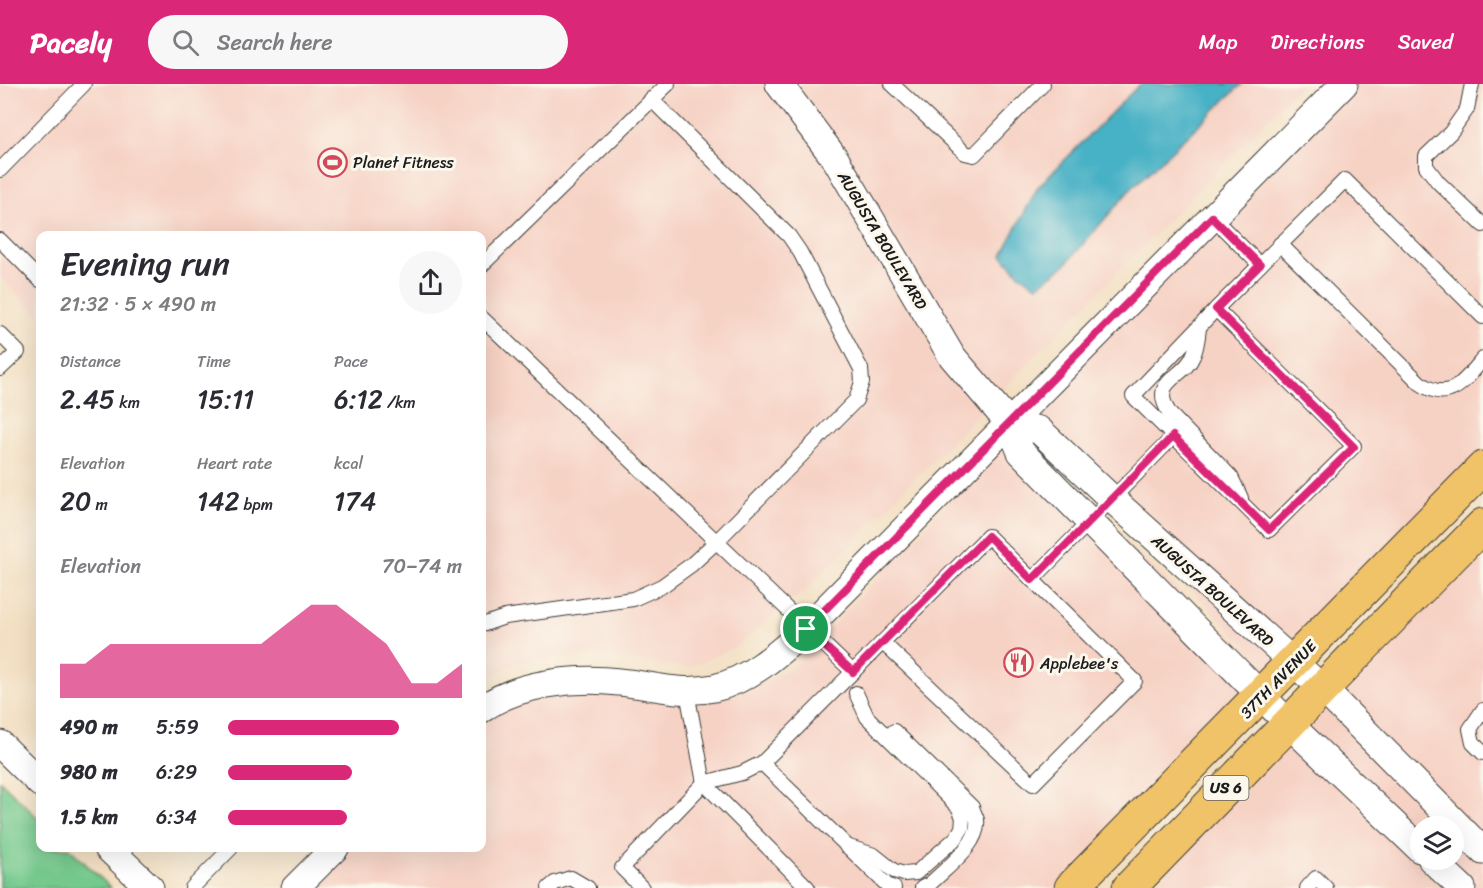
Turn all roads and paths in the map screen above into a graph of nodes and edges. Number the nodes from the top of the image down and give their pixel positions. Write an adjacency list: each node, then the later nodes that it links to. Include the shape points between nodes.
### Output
1 (84, 84): 9 (lane)
2 (668, 84): 8 (lane)
3 (779, 84): 24 (street, AUGUSTA BOULEVARD, via 836,160 951,356)
4 (892, 84): 5 (lane, via 964,153 974,155)
5 (1043, 84)
6 (1344, 84): 10 (street)
7 (1472, 84): 11 (lane, via 1467,109 1451,132 1426,156 1426,166)
8 (651, 99): 14 (lane); 31 (lane, via 789,236 861,369 862,382 856,400)
9 (0, 170)
10 (1212, 217): 15 (lane); 24 (street)
11 (1483, 225)
12 (0, 240): 16 (lane)
13 (1280, 244): 15 (lane); 18 (lane, via 1345,180); 22 (lane, via 1431,391 1452,391)
14 (486, 261)
15 (1260, 265): 17 (lane)
16 (36, 276)
17 (1216, 309): 20 (lane); 28 (lane, via 1354,447 1269,530)
18 (1483, 317)
19 (486, 322): 31 (lane)
20 (1200, 326): 25 (lane, via 1133,396); 28 (lane, via 1193,357 1167,384 1164,405 1231,477)
21 (0, 334): 23 (lane, via 18,352)
22 (1483, 359)
23 (0, 369)
24 (1009, 423): 27 (street, AUGUSTA BOULEVARD, via 1039,430); 29 (street, AUGUSTA BOULEVARD, via 1021,452); 34 (street)
25 (1173, 436): 27 (lane); 28 (lane)
26 (1483, 468): 36 (main road, 37TH AVENUE / US 6)
27 (1112, 499): 29 (lane); 36 (street, AUGUSTA BOULEVARD)
28 (1246, 507)
29 (1089, 522): 32 (lane); 41 (street, AUGUSTA BOULEVARD)
30 (1483, 525): 38 (main road, US 6)
31 (716, 542): 33 (lane, via 662,586 633,599 505,617); 34 (lane)
32 (1032, 580): 35 (lane, via 988,536); 35 (lane, via 1135,681 1033,784)
33 (486, 624)
34 (806, 629): 37 (lane); 39 (street, via 745,676 717,687)
35 (882, 642): 37 (lane)
36 (1294, 662): 38 (street, AUGUSTA BOULEVARD); 41 (main road, 37TH AVENUE / US 6)
37 (849, 677): 40 (lane); 47 (lane)
38 (1322, 688): 44 (main road, US 6); 52 (street, AUGUSTA BOULEVARD)
39 (687, 692): 42 (street, via 588,679 556,682); 49 (lane)
40 (856, 693): 51 (lane, via 867,717 959,808 963,818 956,838 916,873 894,871 874,855); 65 (lane, via 972,807 977,819 970,844)
41 (1261, 695): 44 (street, AUGUSTA BOULEVARD); 66 (main road, 37TH AVENUE / US 6)
42 (486, 700)
43 (1483, 710): 46 (lane, via 1470,729 1473,743)
44 (1289, 724): 50 (street, AUGUSTA BOULEVARD); 67 (main road, US 6)
45 (0, 744): 48 (street)
46 (1483, 753)
47 (762, 763): 49 (lane); 51 (lane)
48 (36, 779)
49 (704, 783): 62 (lane, via 621,868); 63 (lane)
50 (1410, 839)
51 (846, 846): 64 (lane)
52 (1481, 847)
53 (112, 852): 57 (street)
54 (222, 852): 58 (lane)
55 (331, 852): 59 (street)
56 (1443, 870): 70 (street)
57 (150, 888)
58 (192, 888)
59 (295, 888)
60 (549, 888): 61 (lane, via 571,878)
61 (588, 888)
62 (642, 888)
63 (808, 888)
64 (894, 888)
65 (922, 888)
66 (1071, 888)
67 (1129, 888)
68 (1307, 888): 69 (lane, via 1317,878)
69 (1326, 888)
70 (1462, 888)

